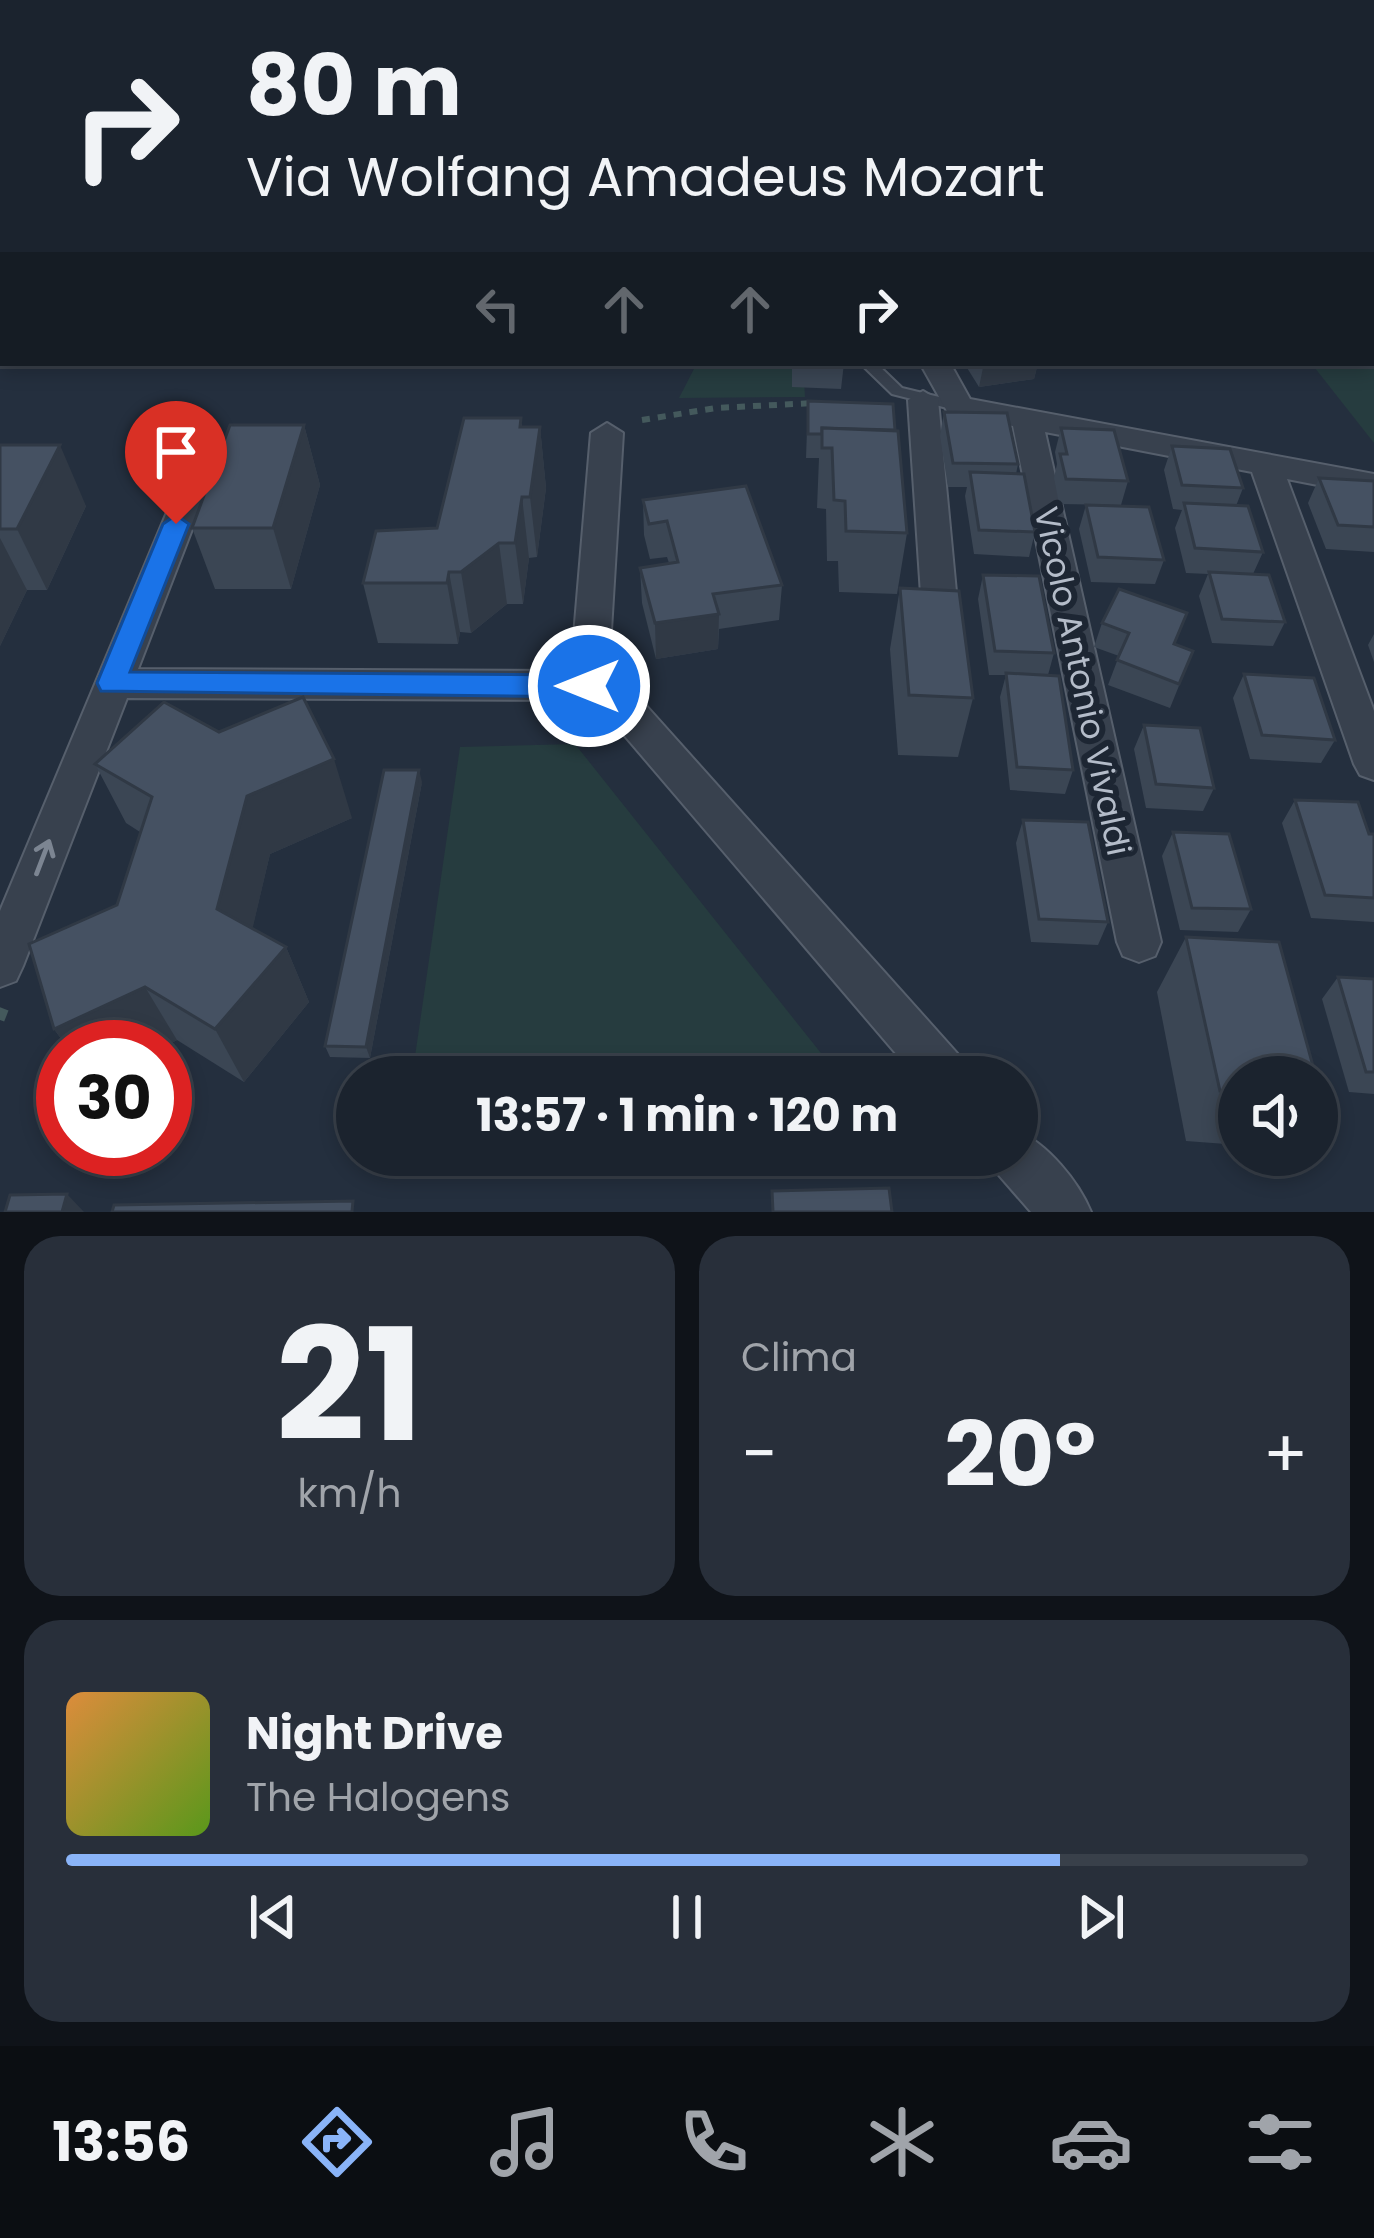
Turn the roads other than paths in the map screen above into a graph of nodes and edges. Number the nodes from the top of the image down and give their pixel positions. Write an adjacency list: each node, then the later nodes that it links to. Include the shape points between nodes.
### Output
1 (870, 366): 3 (lane, via 897,391)
2 (937, 366): 4 (street)
3 (923, 400): 4 (lane); 10 (street)
4 (959, 406): 5 (street)
5 (1027, 420): 8 (street); 14 (street, Vicolo Antonio Vivaldi)
6 (607, 434): 12 (street)
7 (204, 457): 11 (street)
8 (1265, 463): 9 (street); 13 (street)
9 (1374, 485)
10 (941, 624)
11 (111, 683): 12 (street); 15 (street, one-way to 11)
12 (589, 686): 16 (street, via 627,711)
13 (1374, 764)
14 (1139, 942)
15 (0, 966)
16 (928, 1056)
17 (1033, 1176): 18 (street)
18 (1064, 1212)

